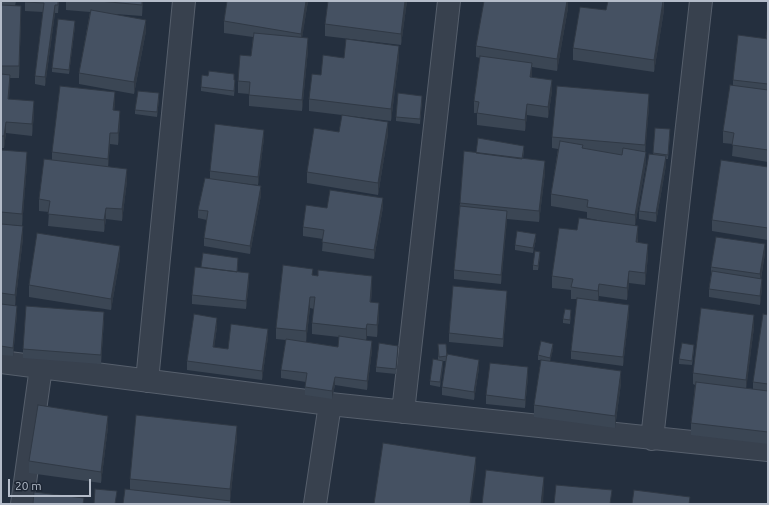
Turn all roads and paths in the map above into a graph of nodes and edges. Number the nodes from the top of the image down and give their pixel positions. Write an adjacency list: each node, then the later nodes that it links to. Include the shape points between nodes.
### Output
1 (184, 1): 6 (street)
2 (449, 1): 8 (street)
3 (701, 1): 9 (street)
4 (1, 362): 5 (street)
5 (41, 368): 6 (street); 11 (street)
6 (147, 380): 7 (street)
7 (330, 404): 8 (street); 12 (street)
8 (403, 412): 9 (street)
9 (652, 439): 10 (street)
10 (768, 450)
11 (22, 504)
12 (315, 504)

